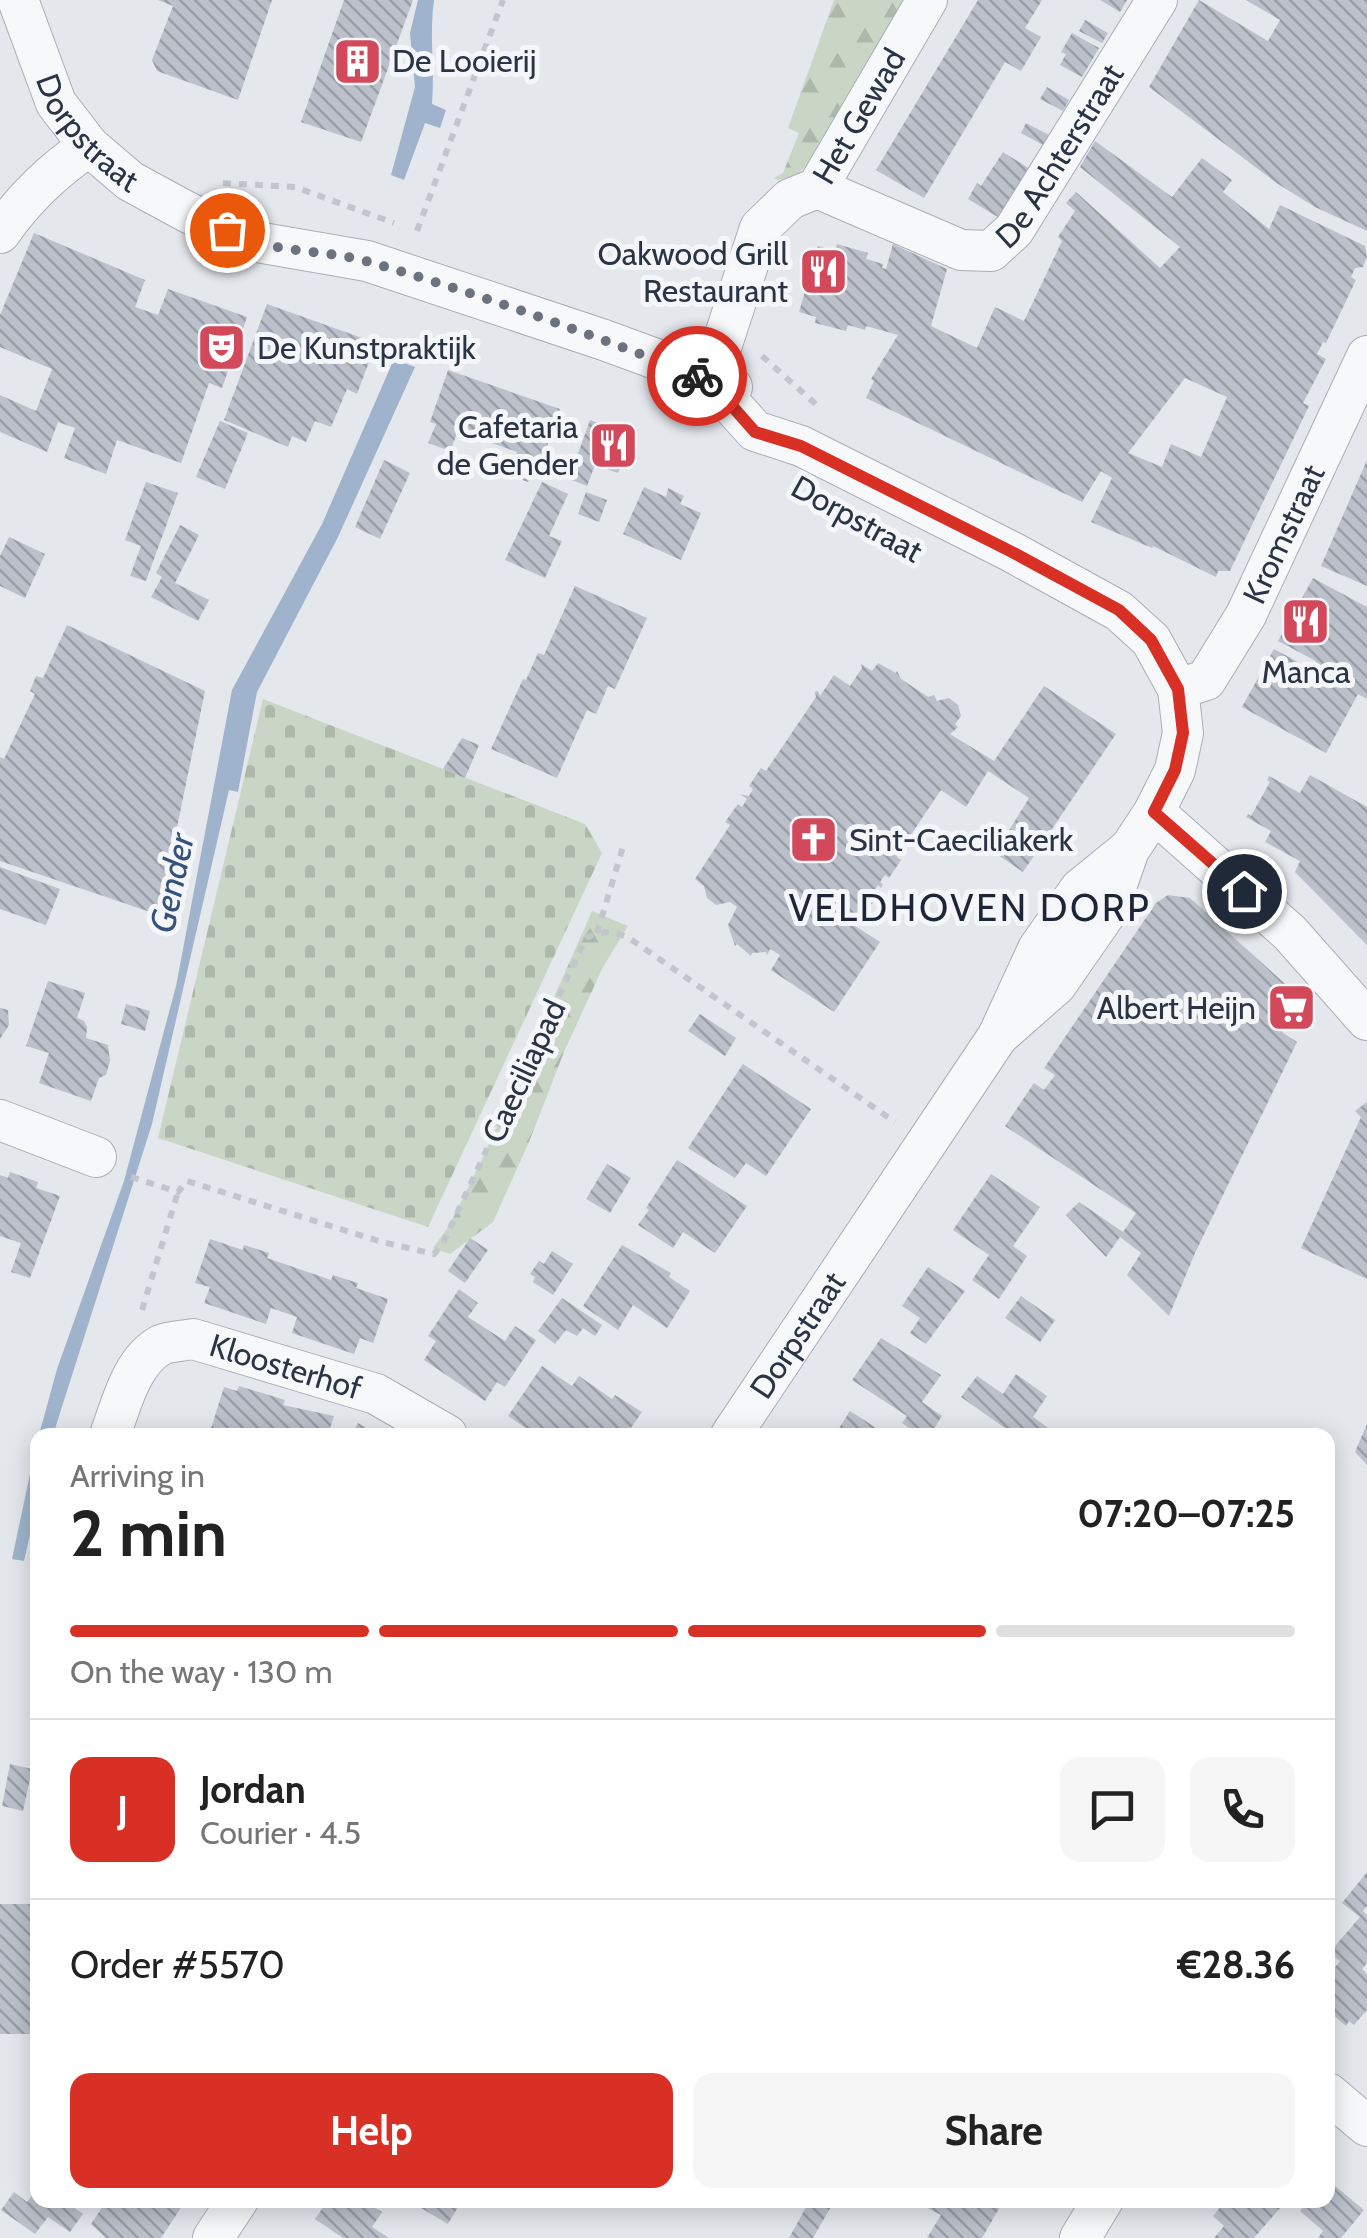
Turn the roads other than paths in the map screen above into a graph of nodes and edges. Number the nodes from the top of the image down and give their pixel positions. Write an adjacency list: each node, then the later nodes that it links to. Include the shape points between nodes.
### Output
1 (18, 0): 5 (street, Dorpstraat)
2 (43, 0): 5 (street)
3 (927, 0): 7 (street, Het Gewad)
4 (1157, 0): 7 (street, De Achterstraat, via 1014,230 991,251 961,250)
5 (18, 58): 6 (street, Dorpstraat)
6 (90, 146): 8 (street, via 20,204); 10 (street, Dorpstraat, via 130,181 245,240 367,261)
7 (817, 188): 10 (street, Het Gewad, via 790,200 760,228)
8 (0, 233)
9 (1367, 356): 11 (street, Kromstraat, via 1246,614 1206,680)
10 (710, 381): 11 (street, Dorpstraat, via 750,392 779,415 801,446 1119,610 1151,640)
11 (1178, 689): 12 (street, Dorpstraat, via 1183,733 1175,770)
12 (1154, 812): 13 (street, via 1290,932); 18 (street, Dorpstraat, via 1129,850 1080,889 1038,950 998,1036)
13 (1367, 1020)
14 (0, 1120): 15 (street)
15 (96, 1157)
16 (113, 1428): 17 (street, Kloosterhof, via 147,1357 162,1344 193,1339 376,1394)
17 (435, 1428)
18 (736, 1428)
19 (1335, 2098): 20 (street)
20 (1367, 2126)
21 (233, 2208): 23 (street)
22 (1098, 2208): 24 (street)
23 (214, 2238)
24 (1080, 2238)

